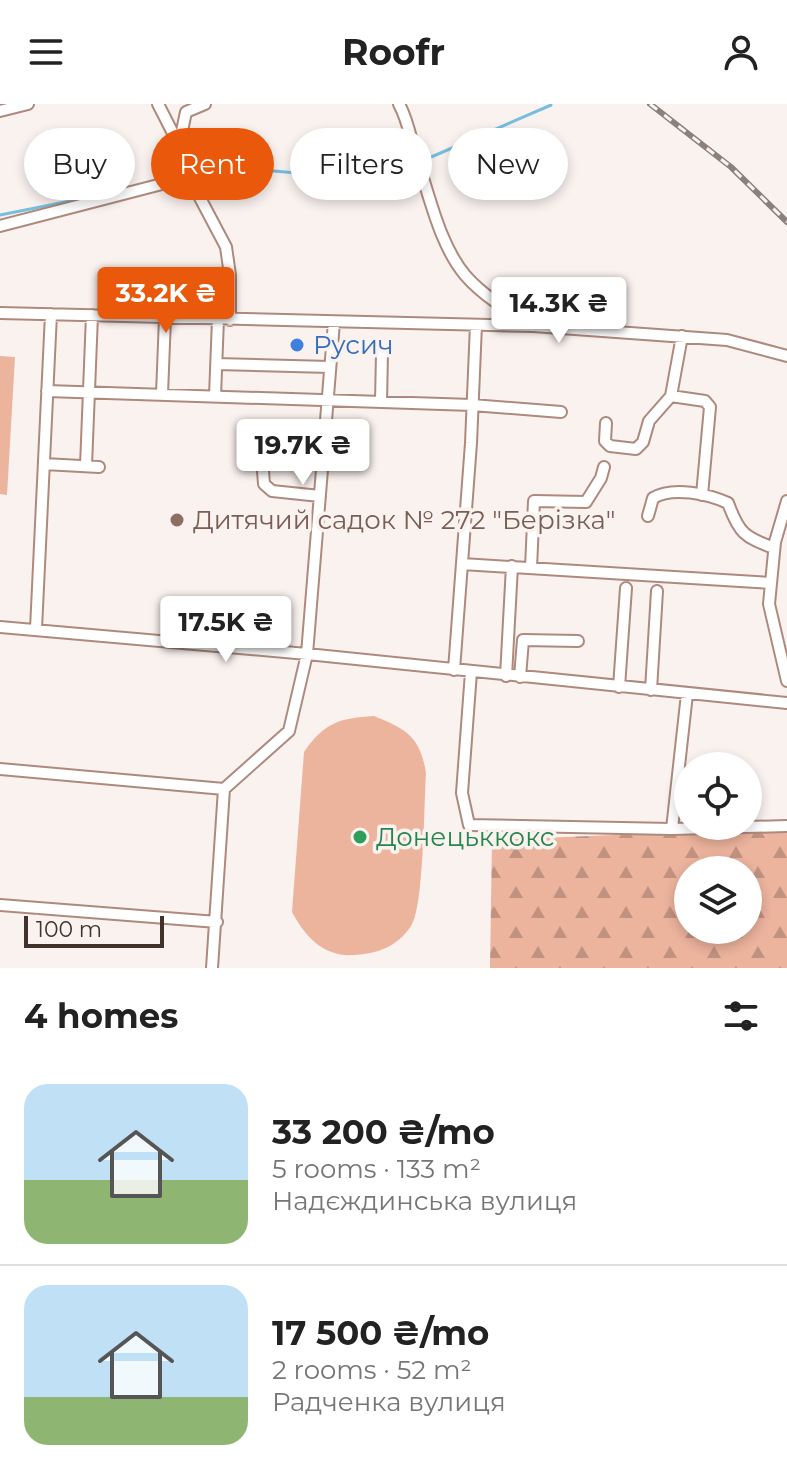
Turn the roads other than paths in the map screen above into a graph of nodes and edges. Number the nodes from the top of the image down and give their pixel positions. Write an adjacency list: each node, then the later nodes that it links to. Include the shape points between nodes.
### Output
1 (28, 104): 5 (street)
2 (158, 104): 6 (street)
3 (205, 104): 7 (street, via 186,112)
4 (399, 104): 19 (street, via 454,259 485,293)
5 (0, 111)
6 (170, 128)
7 (183, 128)
8 (151, 187): 10 (street)
9 (201, 200): 16 (street, via 226,247)
10 (0, 226)
11 (0, 313): 12 (street)
12 (51, 314): 13 (street); 25 (street)
13 (92, 315): 14 (street); 26 (street)
14 (165, 318): 15 (street); 27 (street)
15 (218, 319): 16 (street); 23 (street)
16 (230, 320): 17 (street)
17 (334, 322): 18 (street); 24 (street)
18 (476, 325): 19 (street); 32 (street)
19 (533, 326): 20 (street)
20 (682, 336): 22 (street, via 727,340); 29 (street)
21 (382, 353): 31 (street)
22 (787, 356)
23 (217, 364): 24 (street); 28 (street)
24 (330, 367): 30 (street)
25 (47, 391): 26 (street); 35 (street)
26 (89, 392): 27 (street); 36 (street)
27 (162, 394): 28 (street)
28 (215, 396): 30 (street)
29 (671, 396): 34 (street, via 649,421 636,449 610,446 605,441); 40 (street, via 705,401 710,407)
30 (327, 400): 31 (street); 41 (street)
31 (381, 402): 32 (street)
32 (472, 405): 33 (street); 45 (street)
33 (561, 412)
34 (606, 423)
35 (44, 464): 36 (street); 52 (street)
36 (86, 466): 37 (street)
37 (99, 467)
38 (604, 467): 47 (street, via 586,502 534,501)
39 (263, 471): 41 (street, via 264,484 272,491)
40 (702, 495): 43 (street, via 663,492 653,498); 44 (street, via 728,503 737,528)
41 (320, 496): 54 (street)
42 (787, 501): 44 (street)
43 (648, 516)
44 (774, 548): 48 (street)
45 (462, 564): 46 (street); 55 (street)
46 (512, 566): 47 (street); 57 (street)
47 (531, 568): 48 (street)
48 (771, 583): 59 (street, via 769,604)
49 (626, 588): 60 (street)
50 (657, 591): 61 (street)
51 (0, 627): 52 (street)
52 (36, 629): 54 (street)
53 (578, 641): 58 (street, via 523,640)
54 (307, 654): 55 (street); 65 (street, via 289,731)
55 (454, 670): 56 (street)
56 (471, 672): 57 (street); 67 (street, via 462,793 469,825)
57 (506, 676): 58 (street)
58 (520, 677): 60 (street)
59 (787, 681)
60 (619, 687): 61 (street)
61 (651, 690): 62 (street)
62 (687, 694): 63 (street); 67 (street)
63 (787, 703)
64 (0, 769): 65 (street)
65 (224, 789): 69 (street)
66 (787, 826): 67 (street)
67 (672, 829)
68 (0, 905): 69 (street)
69 (217, 922): 70 (street)
70 (212, 968)

